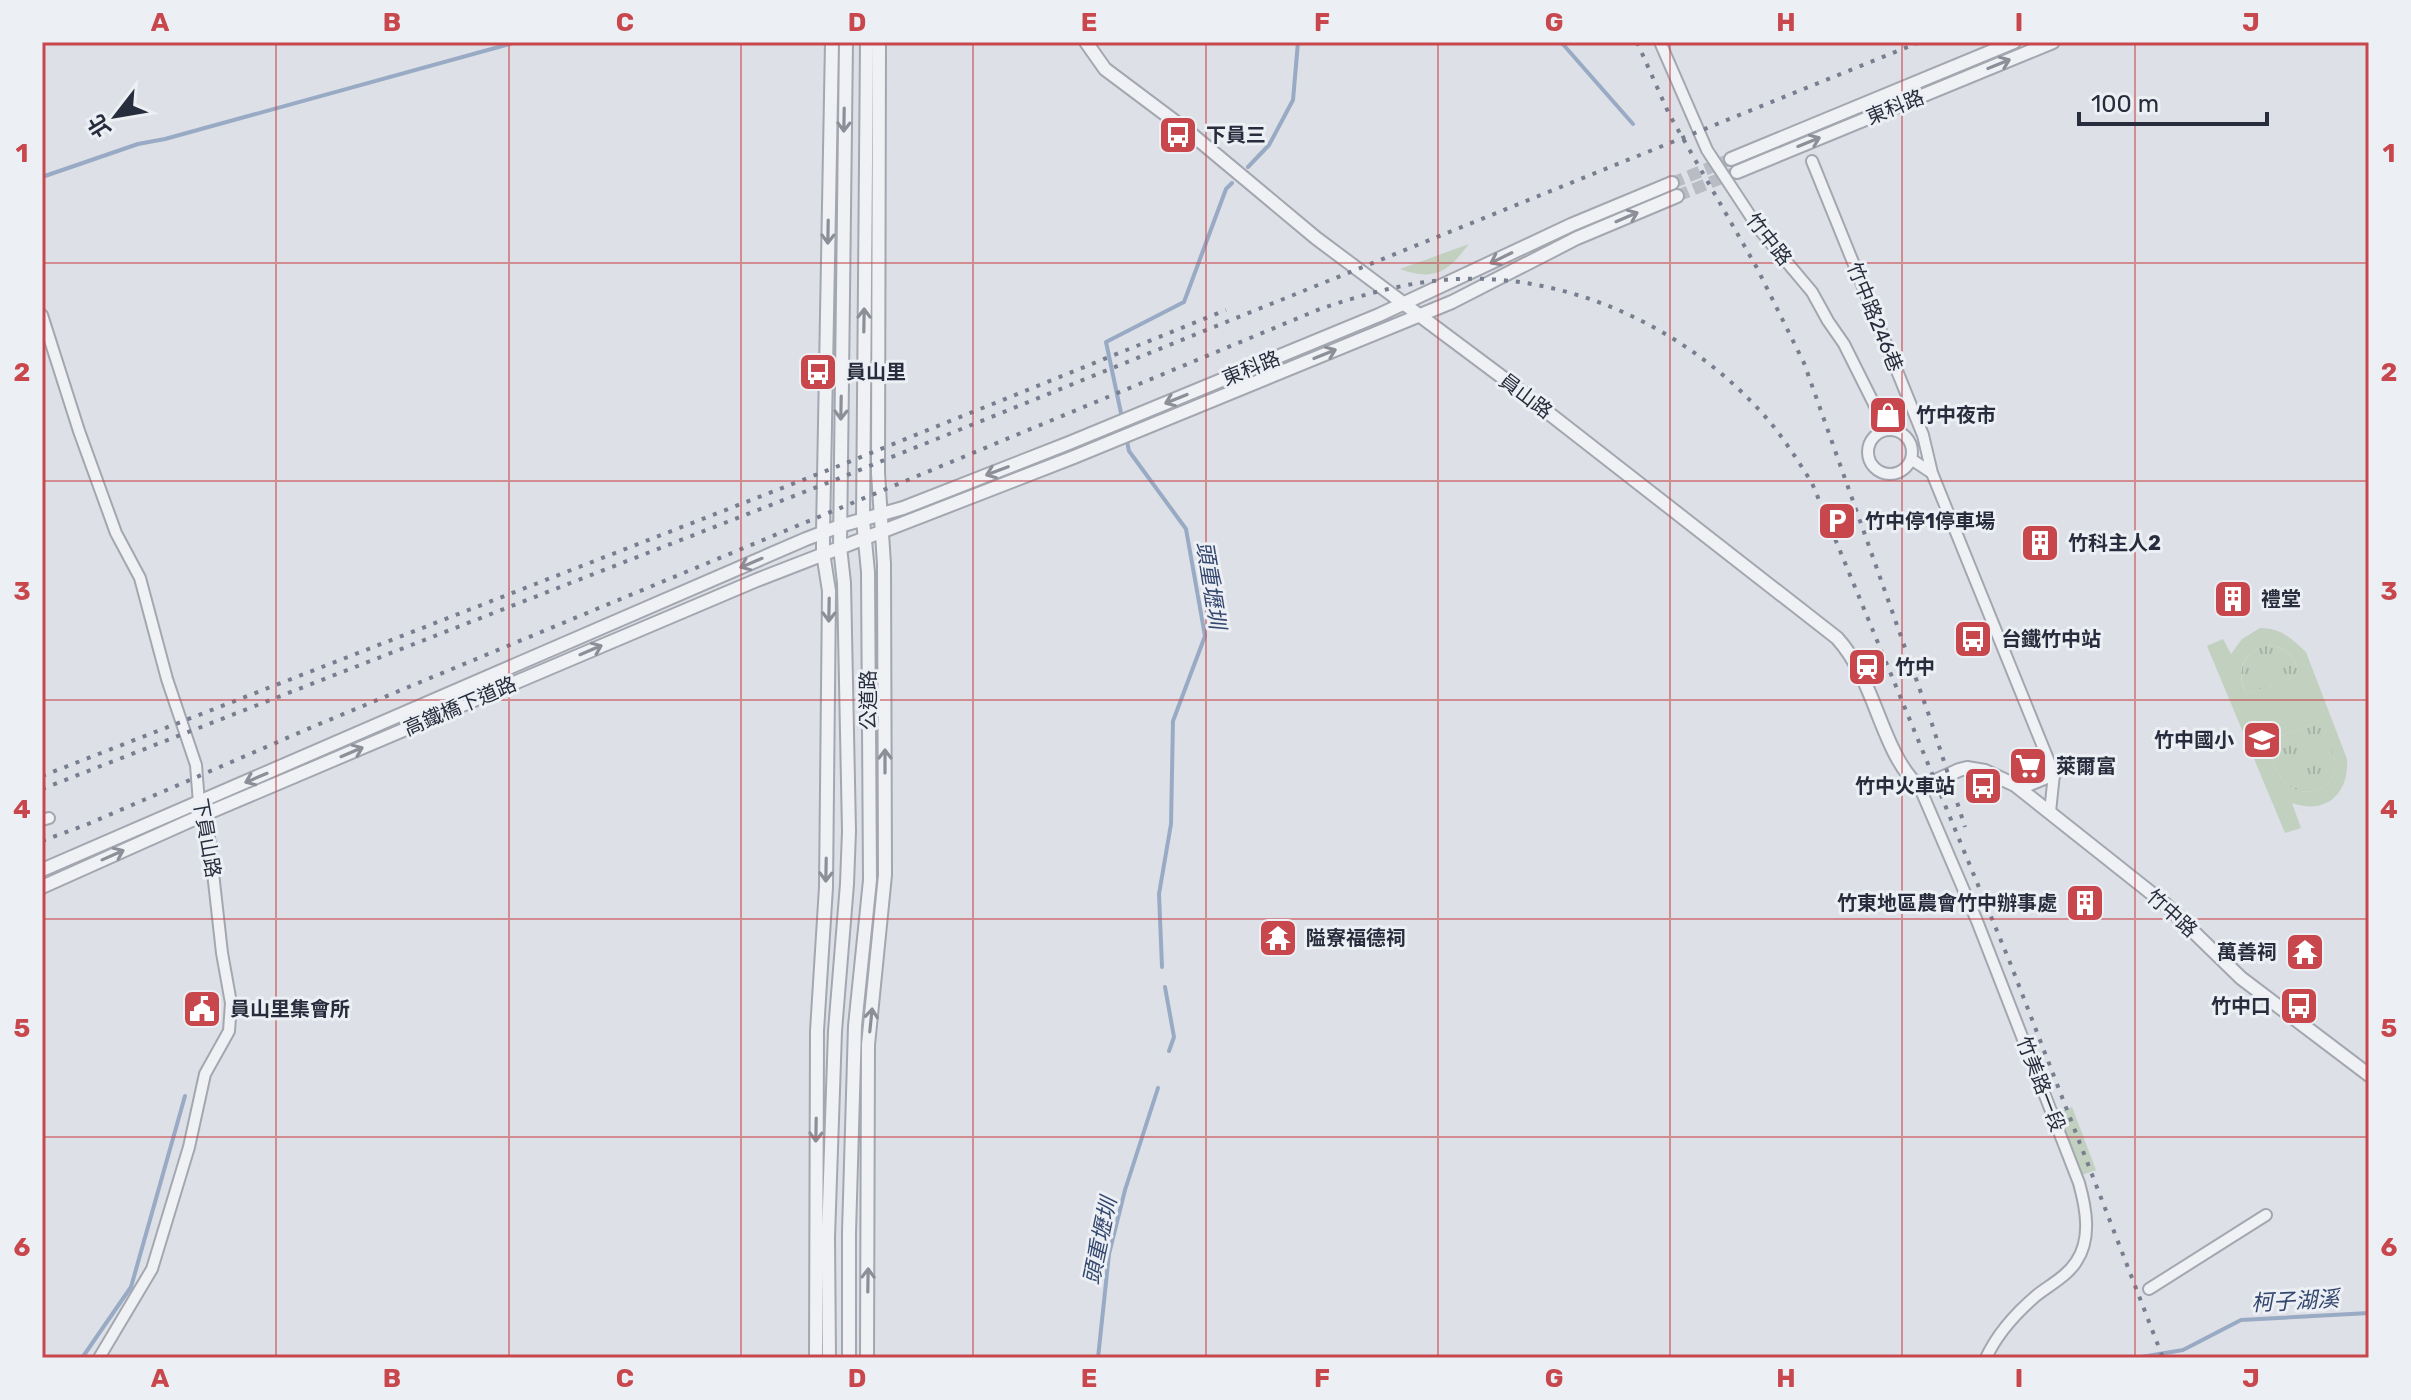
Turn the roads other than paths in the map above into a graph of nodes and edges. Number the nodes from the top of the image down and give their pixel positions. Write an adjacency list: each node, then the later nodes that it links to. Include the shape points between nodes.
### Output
1 (832, 42): 21 (street, 公道路, one-way to 21)
2 (846, 42): 20 (street, 公道路, one-way to 20)
3 (867, 42): 19 (street, 公道路, one-way to 3)
4 (879, 42): 17 (street, 公道路)
5 (1086, 42): 14 (street, 員山路, via 1105,69)
6 (1660, 42): 18 (street, 竹中路, via 1707,150 1759,229 1812,292)
7 (2014, 42): 9 (street, 東科路)
8 (2053, 42): 11 (street, 東科路, one-way to 8)
9 (1731, 159)
10 (1812, 161): 23 (street, 竹中路246巷, via 1923,435)
11 (1737, 172)
12 (1672, 183): 14 (street, 東科路, one-way to 14)
13 (1677, 196): 16 (street, 東科路, one-way to 13)
14 (1403, 304): 16 (street, 員山路); 24 (street, 東科路, one-way to 24)
15 (42, 315): 35 (street, 下員山路, via 116,533 140,578 196,765)
16 (1420, 315): 27 (street, 東科路, one-way to 16); 34 (street, 員山路, via 1837,638 1861,671 1897,757)
17 (877, 426): 19 (street); 24 (street, 公道路)
18 (1887, 430): 22 (street, via 1907,438); 22 (street, via 1871,442 1874,467 1893,474)
19 (863, 432): 25 (street, 公道路)
20 (841, 440): 21 (street); 26 (street, 公道路)
21 (825, 446): 28 (street, 公道路)
22 (1911, 459): 23 (street)
23 (1932, 473): 32 (street)
24 (880, 516): 25 (street, 東科路); 27 (street, 公道路)
25 (863, 520): 26 (street, 東科路); 29 (street, 公道路)
26 (840, 526): 28 (street, 東科路); 30 (street, 公道路)
27 (880, 531): 29 (street, 高鐵橋下道路); 46 (street, 公道路, one-way to 27, via 868,1045 885,875)
28 (823, 533): 31 (street, 公道路); 35 (street, 高鐵橋下道路, one-way to 35)
29 (865, 537): 30 (street, 高鐵橋下道路); 45 (street, 公道路, via 870,880 855,1026)
30 (840, 547): 31 (street, 高鐵橋下道路); 44 (street, 公道路, via 849,831 834,1047)
31 (823, 553): 35 (street, 高鐵橋下道路, one-way to 31); 43 (street, 公道路, one-way to 43, via 829,591 826,887 817,1031)
32 (2054, 774): 33 (street, via 2034,784); 36 (street)
33 (2015, 785): 34 (street, 竹中路, via 1967,768); 36 (street, 竹中路)
34 (1920, 788): 47 (street, 竹美路一段, via 2073,1169 2086,1221 2077,1261 2016,1314)
35 (201, 809): 37 (street, 高鐵橋下道路); 38 (street, 高鐵橋下道路, one-way to 35); 42 (street, 下員山路, via 231,1003 229,1031 205,1074 152,1269)
36 (2050, 812): 39 (street, 竹中路, via 2165,904 2241,978)
37 (42, 870)
38 (42, 887)
39 (2369, 1075)
40 (2266, 1215): 41 (street)
41 (2149, 1289)
42 (99, 1358)
43 (816, 1358)
44 (829, 1358)
45 (849, 1358)
46 (867, 1358)
47 (1986, 1358)

